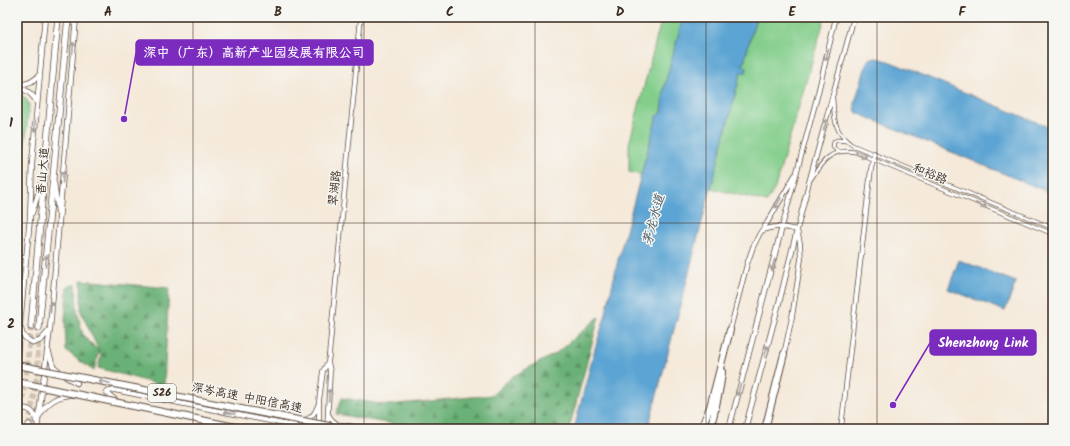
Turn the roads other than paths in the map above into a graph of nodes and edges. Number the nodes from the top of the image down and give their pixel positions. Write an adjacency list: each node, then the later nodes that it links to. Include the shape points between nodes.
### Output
1 (45, 17): 8 (main road)
2 (58, 17): 18 (highway, 香山大道)
3 (68, 17): 19 (highway, 香山大道)
4 (76, 17): 22 (main road, one-way to 4)
5 (362, 17): 41 (street, 翠湖路)
6 (836, 17): 17 (street, one-way to 17)
7 (854, 17): 11 (street)
8 (40, 74): 9 (main road, via 29,84); 12 (main road)
9 (17, 84)
10 (17, 88): 12 (main road, via 28,91)
11 (832, 96): 13 (street, via 836,126); 20 (street, one-way to 11)
12 (37, 102): 21 (main road, one-way to 21)
13 (846, 141): 14 (street, via 837,140 834,143 833,147); 15 (street, 和裕路)
14 (838, 152): 16 (street, 和裕路, one-way to 16, via 855,152); 20 (street, via 819,165)
15 (874, 153): 16 (street); 24 (street, 和裕路)
16 (873, 160): 27 (street, 和裕路, one-way to 27); 65 (street)
17 (798, 169): 23 (street); 26 (street, one-way to 26)
18 (44, 176): 21 (main road); 31 (highway, 香山大道)
19 (54, 178): 22 (main road); 32 (highway, 香山大道, one-way to 19)
20 (809, 182): 25 (street)
21 (30, 218): 29 (main road)
22 (59, 222): 33 (main road, one-way to 22)
23 (782, 227): 25 (street); 26 (street); 62 (main road, one-way to 62)
24 (1053, 228)
25 (797, 230): 38 (street, via 801,259); 63 (main road, one-way to 25)
26 (760, 232): 34 (street, via 750,256)
27 (1053, 234)
28 (17, 256): 29 (street)
29 (26, 257): 30 (main road)
30 (20, 326): 33 (main road, via 21,334 26,340 34,343 41,340); 35 (main road)
31 (30, 327)
32 (40, 328)
33 (50, 329): 37 (main road)
34 (730, 330): 40 (highway)
35 (19, 332): 36 (main road); 39 (main road)
36 (17, 338)
37 (48, 345): 44 (main road, via 53,366); 49 (main road)
38 (784, 354): 64 (highway)
39 (17, 355)
40 (722, 359): 60 (highway, via 710,406); 61 (highway, via 721,387)
41 (328, 362): 46 (street, 翠湖路, via 323,371); 48 (street, 翠湖路, one-way to 41)
42 (17, 365): 50 (highway, 深岑高速 中阳信高速 / S26, one-way to 42, bridge)
43 (17, 382): 53 (highway, S26, bridge)
44 (77, 383)
45 (81, 395): 49 (main road, via 68,395 50,402)
46 (319, 401): 51 (street, via 313,416); 56 (street, 翠湖路)
47 (17, 411): 52 (main road, via 26,408 30,410 36,417)
48 (328, 414): 57 (street, 翠湖路); 58 (street)
49 (38, 419): 52 (main road)
50 (307, 421): 58 (highway, bridge); 59 (highway, bridge)
51 (287, 425): 54 (street, one-way to 54, via 114,390 106,392 117,402); 55 (street)
52 (37, 428)
53 (245, 429)
54 (256, 429)
55 (309, 429)
56 (319, 429)
57 (327, 429)
58 (343, 429)
59 (361, 429)
60 (701, 429)
61 (710, 429)
62 (729, 429)
63 (746, 429)
64 (765, 429)
65 (841, 429)

